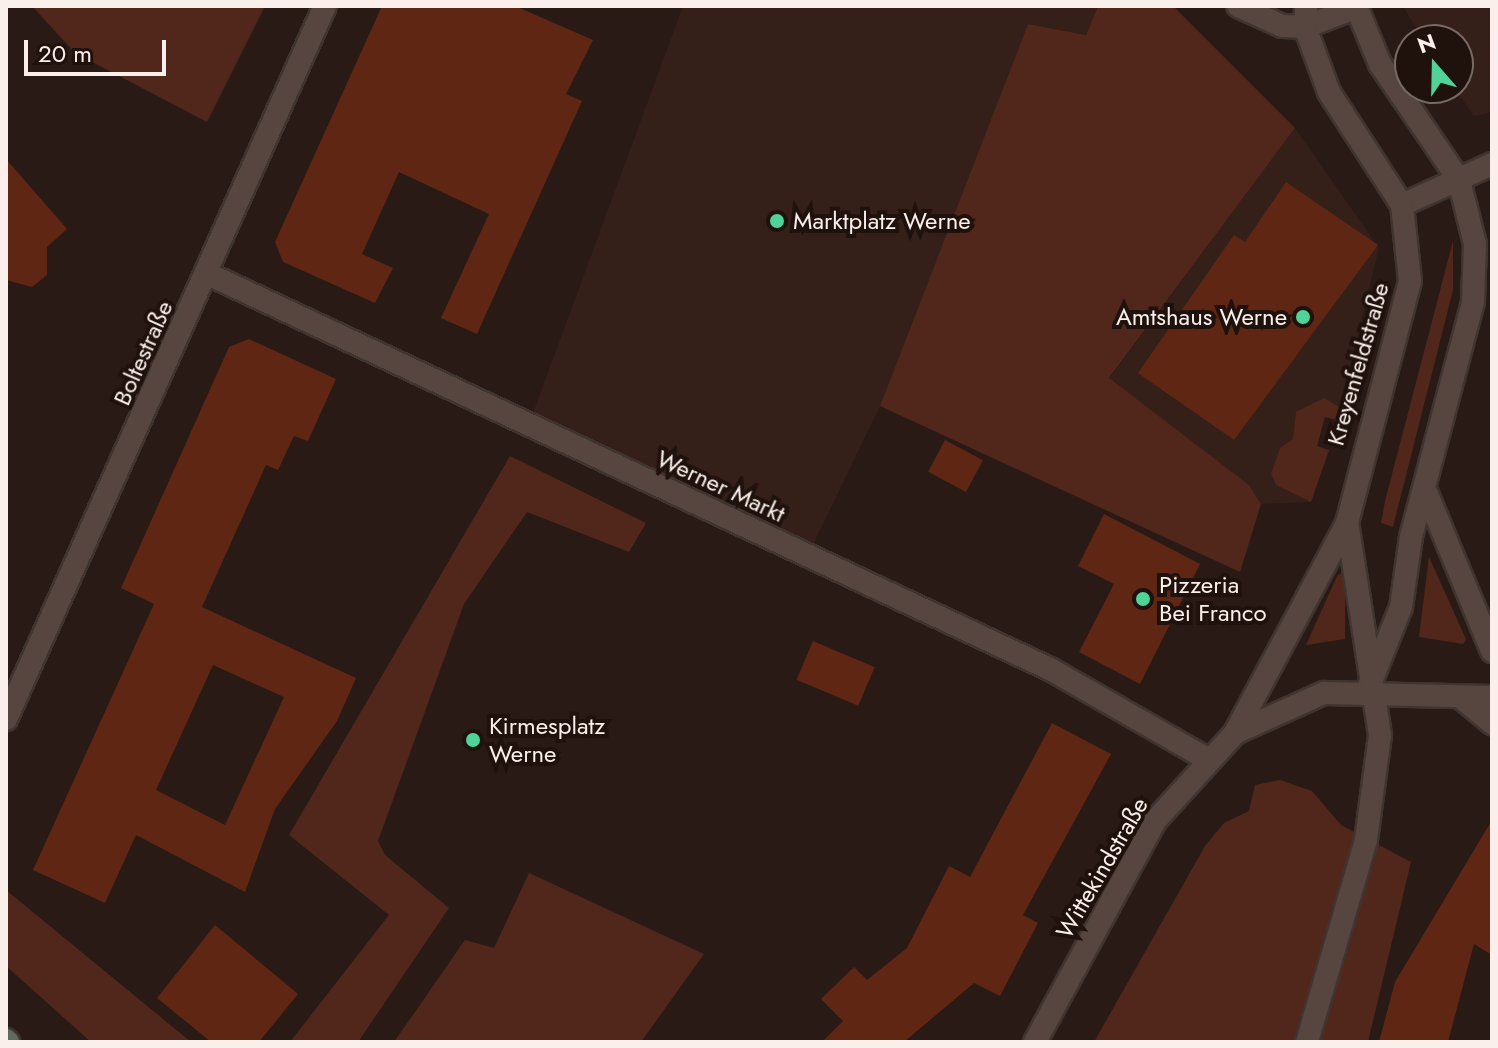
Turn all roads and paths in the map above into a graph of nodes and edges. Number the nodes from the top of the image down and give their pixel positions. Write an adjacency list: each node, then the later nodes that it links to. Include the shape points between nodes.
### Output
1 (325, 6): 8 (street, Boltestraße)
2 (1238, 6): 4 (street, via 1282,26)
3 (1357, 6): 4 (street); 6 (street, via 1380,64)
4 (1305, 16): 7 (street, Kreyenfeldstraße, via 1329,92)
5 (1492, 164): 6 (street)
6 (1459, 180): 7 (street); 9 (street, via 1475,244 1473,302)
7 (1402, 205): 10 (street, Kreyenfeldstraße, via 1410,281)
8 (206, 273): 15 (street, Boltestraße); 18 (street, Werner Markt, via 1050,669)
9 (1427, 494): 11 (street); 12 (street, via 1401,607)
10 (1347, 523): 12 (street, Kreyenfeldstraße, via 1359,571); 17 (street, Kreyenfeldstraße)
11 (1492, 651)
12 (1368, 689): 14 (street, Wittekindstraße); 17 (street, Wittekindstraße, via 1311,698); 20 (street, Kreyenfeldstraße, via 1380,735 1366,840)
13 (1492, 697): 14 (street, Wittekindstraße)
14 (1463, 699): 16 (street)
15 (6, 719)
16 (1492, 723)
17 (1235, 733): 18 (street, Wittekindstraße)
18 (1207, 759): 19 (street, Wittekindstraße, via 1155,821)
19 (1035, 1042)
20 (1307, 1042)

